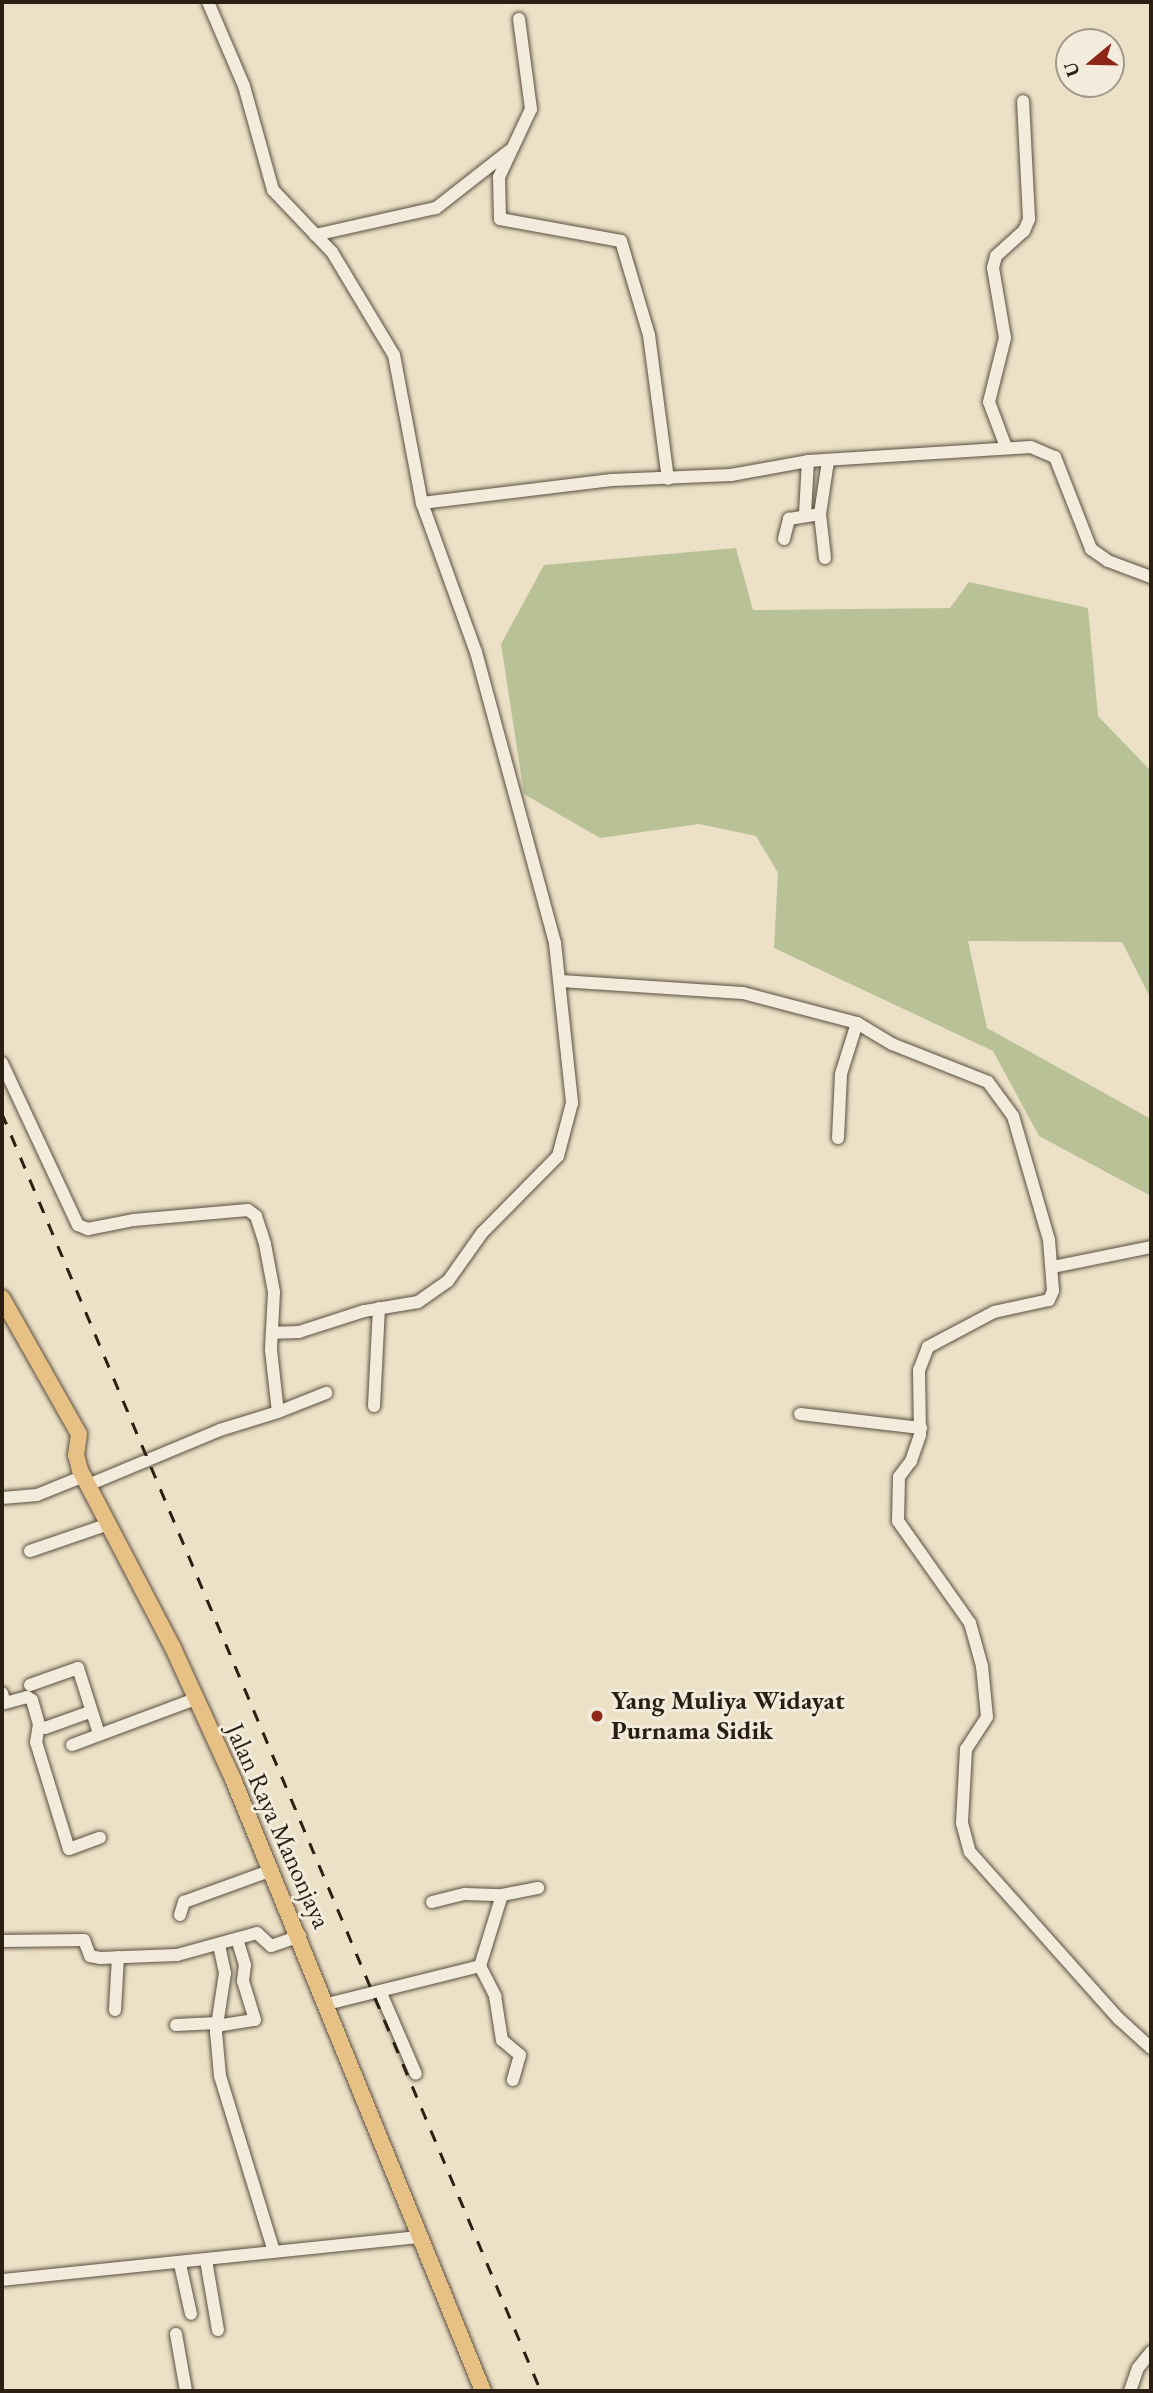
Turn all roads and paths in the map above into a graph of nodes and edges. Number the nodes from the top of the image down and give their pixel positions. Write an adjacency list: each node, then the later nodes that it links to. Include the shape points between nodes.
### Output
1 (208, 2): 5 (street, via 244,86 270,184)
2 (519, 19): 4 (street, via 532,100)
3 (1023, 101): 6 (street, via 1029,219 1024,231 996,256 993,268 1005,338 989,402)
4 (517, 145): 5 (street, via 441,206); 9 (street, via 499,177 500,220 616,238 622,244 649,335)
5 (315, 235): 10 (street, via 332,252 390,344)
6 (1006, 447): 8 (street); 15 (street, via 1042,448 1055,457 1091,549 1108,561)
7 (807, 461): 8 (street); 9 (street, via 731,475); 11 (street)
8 (828, 461): 12 (street)
9 (668, 480): 10 (street, via 612,480)
10 (422, 503): 16 (street, via 476,652)
11 (805, 514): 12 (street); 13 (street, via 787,522)
12 (820, 514): 14 (street)
13 (784, 539)
14 (825, 558)
15 (1151, 577)
16 (562, 981): 17 (street, via 743,993); 23 (street, via 572,1103 558,1156 482,1233 449,1281 418,1302)
17 (857, 1023): 19 (street, via 841,1074); 21 (street, via 892,1044 997,1089 1013,1116)
18 (2, 1063): 24 (street, via 78,1225 88,1230 134,1220 228,1210 253,1212 274,1292)
19 (838, 1138)
20 (1151, 1247): 21 (street)
21 (1053, 1267): 29 (street, via 1054,1288 1049,1300 993,1312 928,1347 919,1370)
22 (2, 1298): 30 (main road, Jalan Raya Manonjaya, via 79,1434 76,1455)
23 (379, 1308): 24 (street, via 323,1326); 26 (street)
24 (275, 1333): 27 (street, via 271,1350)
25 (326, 1393): 27 (street)
26 (374, 1406)
27 (278, 1412): 30 (street)
28 (800, 1414): 29 (street)
29 (921, 1428): 58 (street, via 911,1461 899,1477 898,1521 970,1623 986,1695 985,1724 966,1749 964,1839 1013,1903)
30 (86, 1481): 31 (street, via 37,1495); 32 (main road, Jalan Raya Manonjaya)
31 (2, 1498)
32 (109, 1524): 33 (street); 36 (main road, Jalan Raya Manonjaya)
33 (30, 1551)
34 (30, 1685): 37 (street, via 78,1668 94,1710)
35 (2, 1693): 41 (street, via 5,1703 27,1697 32,1700 40,1724 36,1742 69,1849)
36 (195, 1699): 39 (street); 42 (main road, Jalan Raya Manonjaya)
37 (90, 1712): 38 (street); 39 (street)
38 (45, 1728)
39 (99, 1734): 40 (street)
40 (72, 1745)
41 (100, 1838)
42 (272, 1870): 46 (street, via 184,1902); 47 (main road, Jalan Raya Manonjaya)
43 (538, 1888): 44 (street)
44 (502, 1895): 45 (street, via 474,1893); 52 (street)
45 (432, 1902)
46 (180, 1915)
47 (300, 1936): 48 (street, via 271,1946 259,1933); 54 (main road, Jalan Raya Manonjaya)
48 (237, 1939): 50 (street); 57 (street, via 255,2020)
49 (2, 1941): 51 (street, via 84,1940 91,1957)
50 (219, 1945): 51 (street, via 177,1955); 57 (street, via 225,1973)
51 (118, 1956): 55 (street)
52 (480, 1966): 53 (street); 60 (street, via 495,1996 502,2040 520,2055)
53 (380, 1991): 54 (street); 59 (street)
54 (327, 2004): 61 (main road, Jalan Raya Manonjaya)
55 (115, 2010)
56 (176, 2025): 57 (street)
57 (216, 2025): 62 (street, via 226,2104)
58 (1151, 2048)
59 (416, 2074)
60 (513, 2080)
61 (420, 2237): 62 (street); 71 (main road, Jalan Raya Manonjaya)
62 (274, 2252): 63 (street)
63 (206, 2260): 64 (street); 67 (street)
64 (180, 2264): 65 (street); 66 (street)
65 (2, 2280)
66 (191, 2314)
67 (218, 2330)
68 (176, 2334): 70 (street)
69 (1151, 2352): 72 (street, via 1138,2368)
70 (186, 2391)
71 (483, 2391)
72 (1130, 2391)

